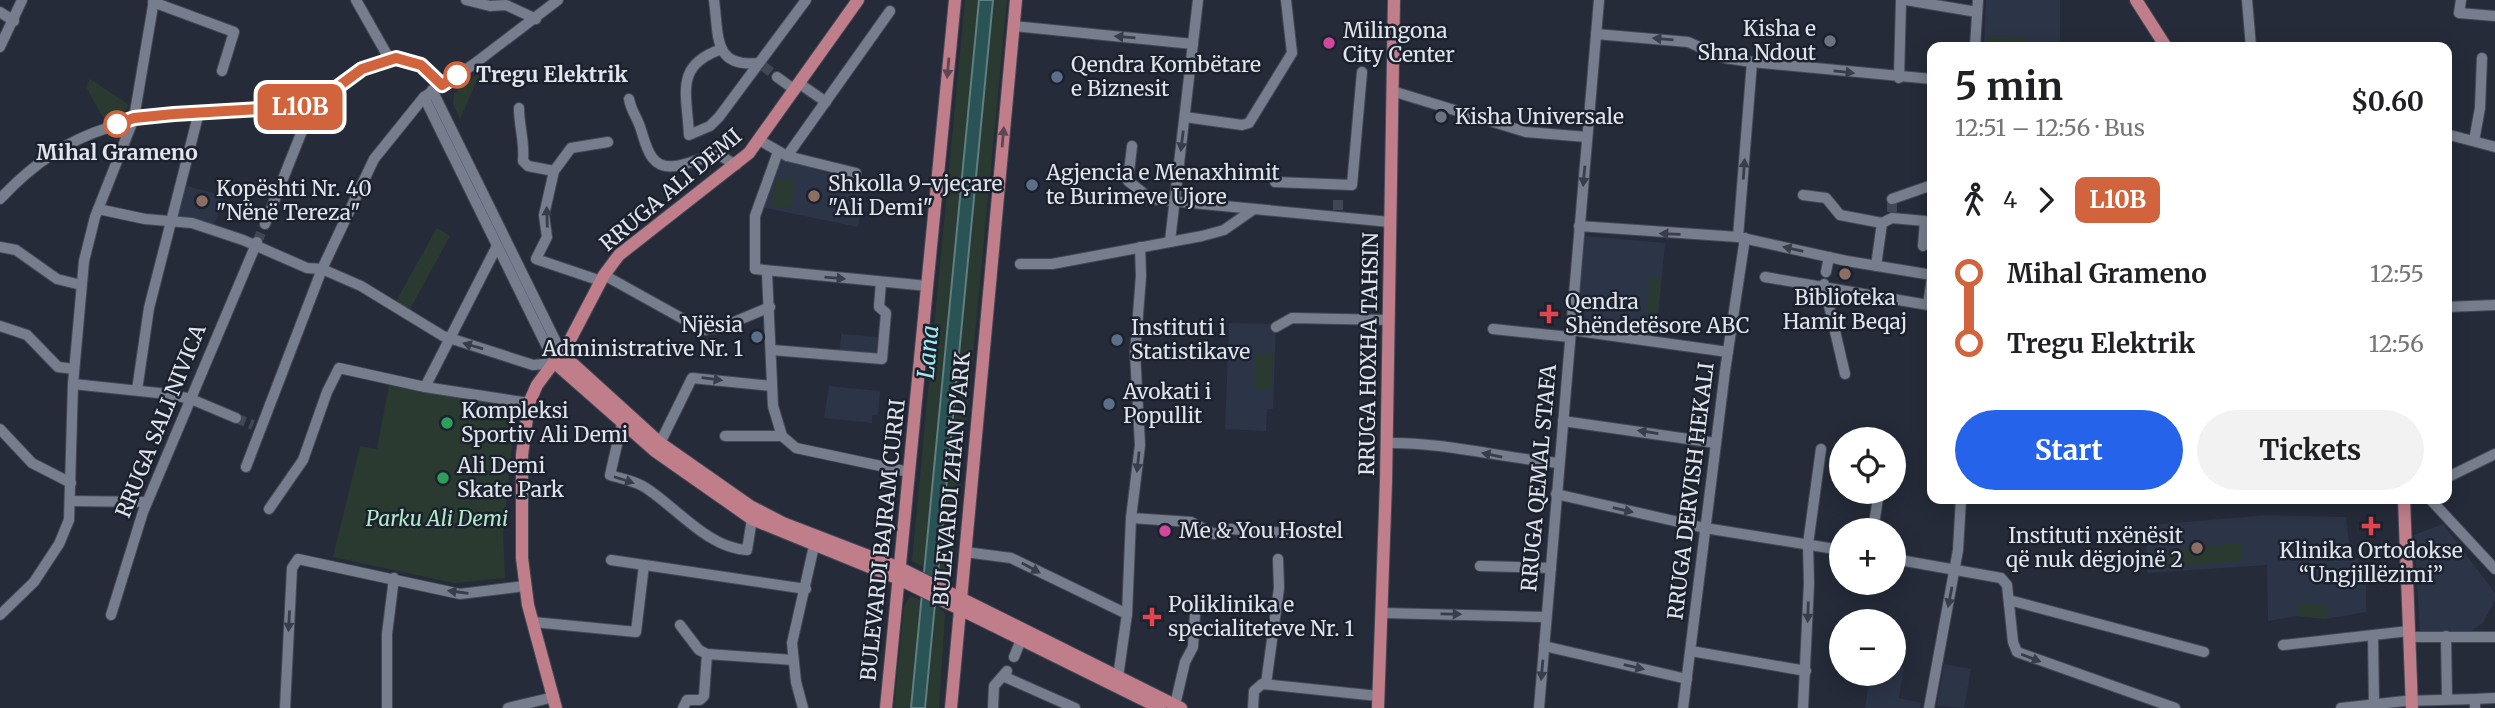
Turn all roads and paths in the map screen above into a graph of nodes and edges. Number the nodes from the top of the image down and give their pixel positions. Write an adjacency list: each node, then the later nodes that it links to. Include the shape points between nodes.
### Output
1 (22, 0): 26 (street)
2 (356, 0): 36 (street)
3 (467, 0): 25 (street, via 506,5)
4 (558, 0): 25 (street)
5 (714, 0): 34 (street)
6 (806, 0): 38 (street)
7 (858, 0): 44 (main road, RRUGA ALI DEMI)
8 (954, 0): 96 (main road, BULEVARDI BAJRAM CURRI, one-way to 96)
9 (1016, 0): 27 (main road)
10 (1198, 0): 32 (street)
11 (1286, 0): 52 (street, via 1292,53 1249,123)
12 (1394, 0): 46 (main road, RRUGA HOXHA TAHSIN)
13 (1599, 0): 28 (street, RRUGA QEMAL STAFA)
14 (1901, 0): 42 (street)
15 (1906, 0): 23 (street)
16 (1978, 0): 23 (street)
17 (2137, 0): 30 (main road)
18 (2247, 0): 31 (street)
19 (2461, 0): 24 (street, via 2459,13)
20 (154, 1): 39 (street, via 234,32); 53 (street)
21 (890, 11): 48 (street)
22 (0, 12): 26 (street)
23 (1977, 12): 29 (street)
24 (2495, 16)
25 (536, 19): 45 (street)
26 (14, 21): 33 (street)
27 (1013, 26): 32 (street, one-way to 27); 149 (main road, BULEVARDI ZHAN D'ARK, one-way to 27)
28 (1596, 34): 37 (street, one-way to 28, via 1726,58 1688,42); 55 (street, RRUGA QEMAL STAFA)
29 (1975, 42)
30 (2163, 42)
31 (2251, 42)
32 (1193, 44): 52 (street)
33 (0, 47)
34 (722, 49): 38 (street, via 733,63); 38 (street, via 696,60 686,78 689,135 710,126)
35 (2482, 58): 57 (street)
36 (390, 60): 45 (street, via 415,61); 49 (street, via 362,69)
37 (1752, 62): 42 (street, one-way to 42); 78 (street, RRUGA DERVISH HEKALI, one-way to 37)
38 (761, 65)
39 (222, 71)
40 (1362, 72): 65 (street, via 1352,185 1338,191)
41 (777, 76): 44 (street)
42 (1899, 78): 43 (street)
43 (1927, 79)
44 (797, 87): 48 (street); 56 (main road, RRUGA ALI DEMI)
45 (433, 91): 81 (street); 88 (street, via 370,166); 110 (street)
46 (1392, 91): 55 (street, via 1525,132); 75 (main road, RRUGA HOXHA TAHSIN)
47 (629, 99): 62 (street, via 647,150 658,162 674,166 719,155)
48 (826, 102): 61 (street)
49 (312, 106): 51 (street); 76 (street)
50 (519, 108): 63 (street, via 523,161)
51 (199, 112): 53 (street); 74 (street)
52 (1185, 117): 70 (street, one-way to 70)
53 (134, 118): 68 (street, via 93,131 61,148 31,168); 71 (street)
54 (2452, 136): 57 (street)
55 (1587, 137): 77 (street, RRUGA QEMAL STAFA, one-way to 77)
56 (760, 140): 61 (street); 62 (main road, RRUGA ALI DEMI)
57 (2474, 141): 60 (street)
58 (608, 142): 63 (street, via 571,148)
59 (1132, 146): 70 (street, via 1130,185 1151,199)
60 (2495, 147)
61 (783, 154): 64 (street); 90 (street, via 760,198 753,233 755,270)
62 (736, 165): 93 (main road, RRUGA ALI DEMI, via 650,228 619,255)
63 (554, 171): 93 (street, one-way to 63, via 536,259 547,237 544,215)
64 (856, 173)
65 (1275, 183)
66 (1927, 187): 69 (street)
67 (1803, 195): 73 (street, via 1826,198 1840,215)
68 (0, 199)
69 (1892, 199)
70 (1175, 202): 72 (street); 79 (street)
71 (98, 209): 74 (street); 95 (street)
72 (1254, 209): 75 (street); 79 (street, via 1224,230)
73 (1888, 218): 82 (street, via 1925,221); 87 (street)
74 (173, 221): 80 (street); 116 (street, via 149,308)
75 (1390, 222): 102 (main road, RRUGA HOXHA TAHSIN)
76 (265, 224)
77 (1580, 226): 78 (street, one-way to 77); 106 (street, RRUGA QEMAL STAFA)
78 (1742, 238): 85 (street, one-way to 78); 109 (street, RRUGA DERVISH HEKALI)
79 (1170, 241): 84 (street)
80 (256, 244): 88 (street, via 307,268); 117 (street, RRUGA SALI NIVICA)
81 (497, 246): 107 (street); 110 (street)
82 (1923, 246)
83 (0, 247): 95 (street, via 16,250 57,279)
84 (1140, 247): 86 (street, via 1052,264); 142 (street, one-way to 142, via 1135,353 1140,445)
85 (1829, 257): 87 (street); 89 (street)
86 (1020, 264)
87 (1876, 266): 91 (street)
88 (322, 269): 107 (street, via 368,289); 131 (street, via 256,426)
89 (1826, 272)
90 (767, 273): 94 (street, one-way to 94); 100 (street)
91 (1927, 275)
92 (1765, 277): 97 (street)
93 (603, 278): 100 (street, via 704,330); 110 (main road, RRUGA ALI DEMI)
94 (881, 282): 96 (street); 108 (street, via 879,307 886,313 882,359)
95 (81, 285): 111 (street)
96 (928, 286): 132 (main road, BULEVARDI BAJRAM CURRI)
97 (1824, 286): 98 (street); 112 (street)
98 (1927, 305)
99 (2495, 305): 101 (street)
100 (770, 307): 108 (street)
101 (2452, 307)
102 (1389, 320): 104 (street, via 1292,318); 126 (main road, RRUGA HOXHA TAHSIN)
103 (0, 326): 111 (street, via 27,335 58,367)
104 (1276, 327)
105 (1493, 329): 106 (street)
106 (1570, 334): 109 (street); 120 (street, RRUGA QEMAL STAFA)
107 (450, 339): 110 (street, one-way to 107, via 533,365); 115 (street)
108 (772, 350): 114 (street)
109 (1728, 352): 127 (street, RRUGA DERVISH HEKALI)
110 (558, 358): 118 (main road, RRUGA ALI DEMI); 121 (main road); 125 (main road)
111 (74, 369): 113 (street)
112 (1845, 374)
113 (73, 384): 116 (street); 134 (street)
114 (772, 386): 124 (street); 125 (street, one-way to 114, via 692,378)
115 (425, 387): 118 (street); 141 (street, via 339,368 303,460)
116 (137, 390): 117 (street)
117 (191, 399): 119 (street); 137 (street, RRUGA SALI NIVICA)
118 (529, 403): 160 (main road, RRUGA ALI DEMI, via 524,420 520,541)
119 (236, 418)
120 (1563, 421): 127 (street, one-way to 120); 130 (street, RRUGA QEMAL STAFA)
121 (622, 423): 143 (main road, via 685,475); 143 (street, one-way to 143, via 610,475 643,486 733,548 747,550)
122 (0, 429): 134 (street, via 32,463)
123 (725, 436): 124 (street)
124 (782, 436): 132 (street, via 790,445)
125 (660, 443): 158 (main road, via 750,506)
126 (1387, 443): 130 (street, one-way to 126, via 1436,445); 164 (main road, RRUGA HOXHA TAHSIN)
127 (1716, 443): 144 (street, RRUGA DERVISH HEKALI)
128 (1821, 449): 146 (street)
129 (2495, 454): 133 (street)
130 (1559, 463): 135 (street, RRUGA QEMAL STAFA)
131 (246, 467)
132 (909, 472): 158 (main road, BULEVARDI BAJRAM CURRI)
133 (2452, 475)
134 (71, 483): 136 (street)
135 (1556, 494): 144 (street, one-way to 144); 155 (street, RRUGA QEMAL STAFA)
136 (71, 500): 137 (street); 167 (street, via 55,551 28,589)
137 (147, 502): 168 (street, RRUGA SALI NIVICA)
138 (1961, 504): 157 (street)
139 (2404, 504): 172 (main road)
140 (2435, 504): 156 (street)
141 (269, 509)
142 (1131, 517): 145 (street, via 1191,522 1214,534 1230,529); 165 (street)
143 (752, 519): 147 (main road)
144 (1705, 528): 146 (street); 179 (street, RRUGA DERVISH HEKALI)
145 (1289, 533)
146 (1808, 544): 148 (street); 184 (street, one-way to 184)
147 (814, 546): 158 (main road); 161 (street)
148 (1829, 548)
149 (965, 552): 163 (main road, BULEVARDI ZHAN D'ARK); 165 (street, one-way to 165, via 1011,558)
150 (1278, 559): 187 (street, via 1279,587)
151 (611, 560): 153 (street)
152 (1906, 561): 157 (street)
153 (644, 565): 161 (street); 170 (street, via 636,632)
154 (1480, 566): 155 (street)
155 (1551, 568): 169 (street, RRUGA QEMAL STAFA)
156 (2495, 569)
157 (1955, 570): 162 (street, via 2001,579); 211 (street, one-way to 211)
158 (900, 573): 163 (main road); 203 (main road, BULEVARDI BAJRAM CURRI)
159 (394, 578): 160 (street, one-way to 159, via 460,594); 198 (street, one-way to 198, via 304,558 294,564); 199 (street, via 387,635)
160 (525, 586): 170 (main road, RRUGA ALI DEMI)
161 (806, 589): 183 (street, via 792,643)
162 (2009, 600): 180 (street); 212 (street, one-way to 212, via 2017,652)
163 (960, 604): 176 (main road); 185 (main road); 204 (main road, BULEVARDI ZHAN D'ARK)
164 (1382, 612): 169 (street, one-way to 169); 191 (main road, RRUGA HOXHA TAHSIN)
165 (1127, 614): 185 (street)
166 (1195, 614): 197 (street, via 1193,648 1185,662)
167 (0, 615)
168 (111, 615)
169 (1546, 617): 178 (street, RRUGA QEMAL STAFA)
170 (533, 622): 190 (main road, RRUGA ALI DEMI)
171 (680, 625): 181 (street)
172 (2410, 634): 173 (street); 174 (street); 195 (main road)
173 (2373, 636): 177 (street); 194 (street)
174 (2446, 636): 175 (street); 189 (street)
175 (2495, 637)
176 (1021, 640): 182 (street); 193 (main road)
177 (2283, 645)
178 (1544, 646): 186 (street, one-way to 186); 208 (street, RRUGA QEMAL STAFA, one-way to 208)
179 (1691, 651): 184 (street); 186 (street, RRUGA DERVISH HEKALI)
180 (2204, 652)
181 (707, 654): 183 (street); 201 (street, via 704,696 688,701)
182 (1014, 657)
183 (793, 660): 202 (street)
184 (1806, 671): 210 (street)
185 (1118, 677): 197 (main road)
186 (1687, 679): 209 (street, RRUGA DERVISH HEKALI)
187 (1266, 684): 191 (street); 207 (street, via 1257,686)
188 (2495, 698): 192 (street)
189 (2447, 699): 192 (street); 195 (street)
190 (555, 702): 200 (street)
191 (1378, 702)
192 (2475, 703)
193 (1141, 704): 206 (main road)
194 (2374, 704): 195 (street); 213 (street)
195 (2412, 704)
196 (1068, 707): 205 (street, via 1006,673 994,686)
197 (1178, 707)
198 (285, 708)
199 (387, 708)
200 (508, 708)
201 (683, 708)
202 (803, 708)
203 (886, 708)
204 (951, 708)
205 (993, 708)
206 (1160, 708)
207 (1253, 708)
208 (1539, 708)
209 (1683, 708)
210 (1803, 708)
211 (1929, 708)
212 (2175, 708)
213 (2341, 708)

